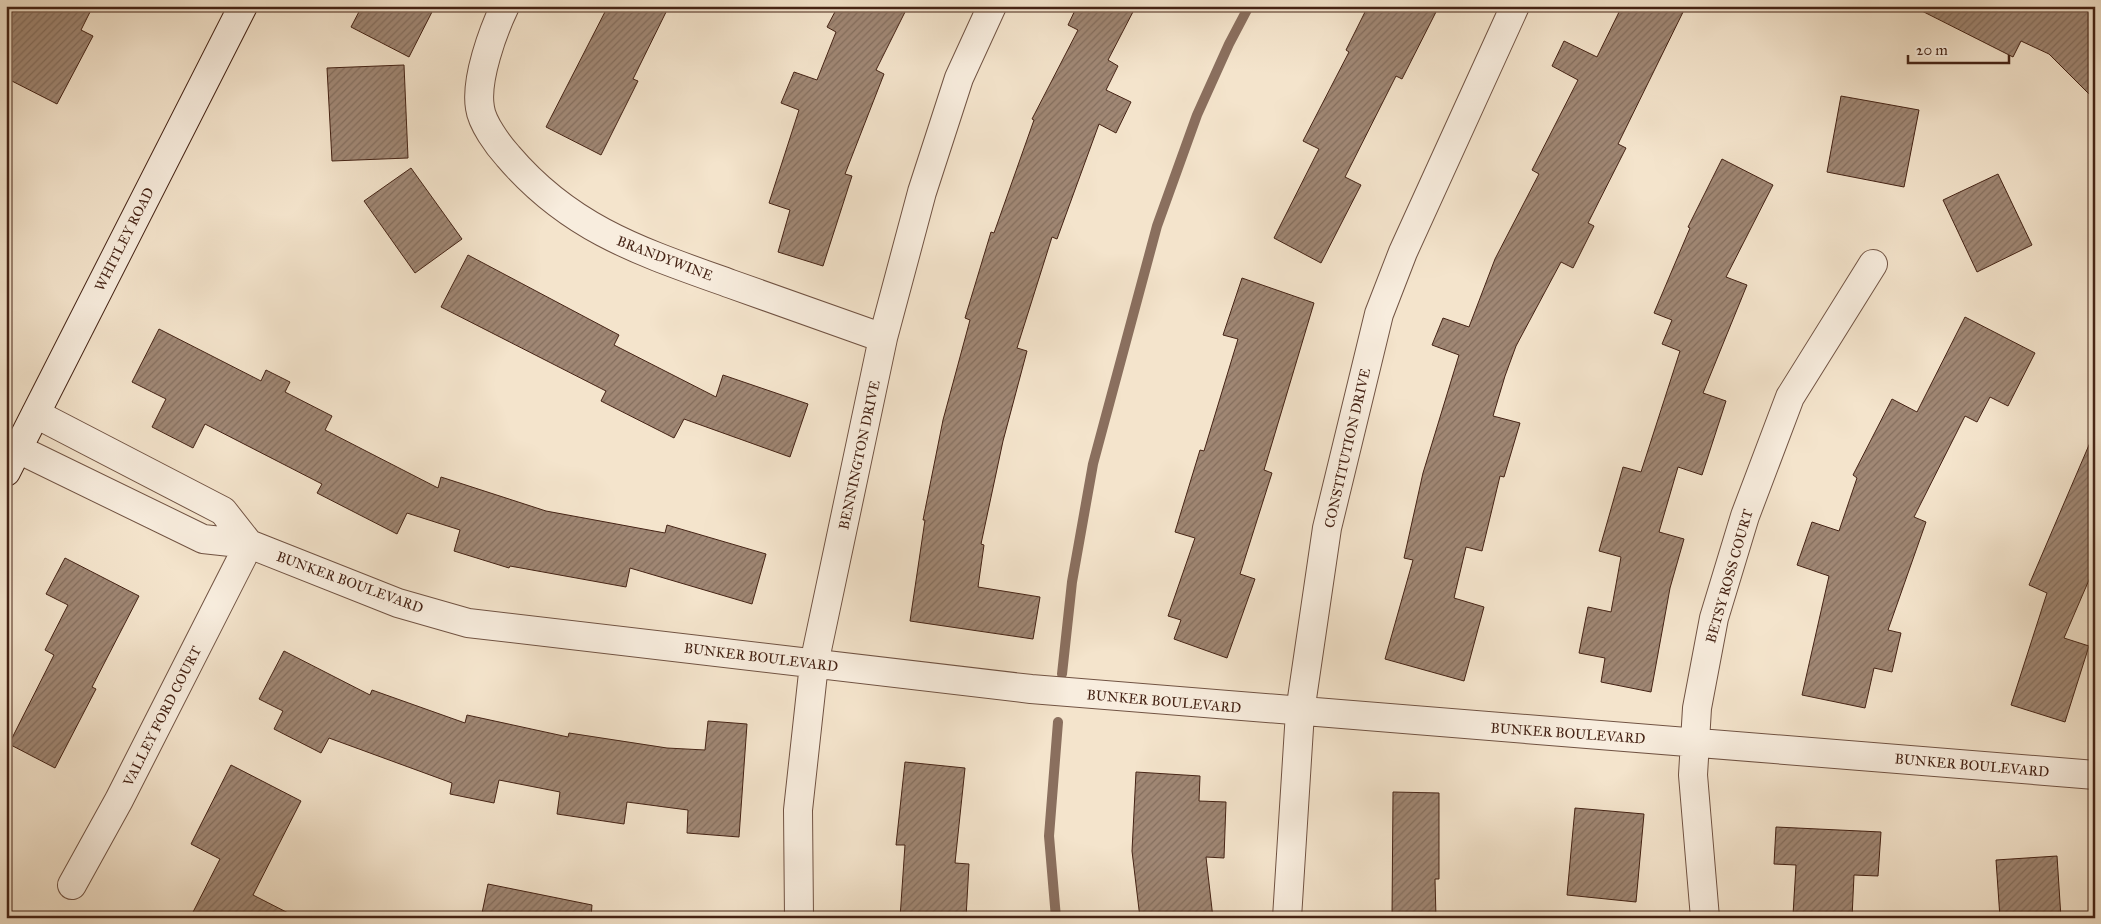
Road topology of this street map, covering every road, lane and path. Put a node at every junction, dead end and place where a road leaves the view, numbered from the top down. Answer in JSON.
{"nodes":[{"id":1,"x":243,"y":6,"type":"edge"},
{"id":2,"x":505,"y":6,"type":"edge"},
{"id":3,"x":992,"y":6,"type":"edge"},
{"id":4,"x":1514,"y":6,"type":"edge"},
{"id":5,"x":1873,"y":264,"type":"dead end"},
{"id":6,"x":884,"y":338,"type":"junction"},
{"id":7,"x":36,"y":414,"type":"junction"},
{"id":8,"x":12,"y":460,"type":"edge"},
{"id":9,"x":249,"y":544,"type":"junction"},
{"id":10,"x":814,"y":664,"type":"junction"},
{"id":11,"x":1300,"y":712,"type":"junction"},
{"id":12,"x":1695,"y":743,"type":"junction"},
{"id":13,"x":2095,"y":775,"type":"edge"},
{"id":14,"x":72,"y":885,"type":"dead end"},
{"id":15,"x":799,"y":918,"type":"edge"},
{"id":16,"x":1288,"y":918,"type":"edge"},
{"id":17,"x":1705,"y":918,"type":"edge"}],
"edges":[{"from":1,"to":7,"type":"street","name":"WHITLEY ROAD"},
{"from":2,"to":6,"type":"street","name":"BRANDYWINE"},
{"from":3,"to":6,"type":"street","name":"BENNINGTON DRIVE"},
{"from":4,"to":11,"type":"street","name":"CONSTITUTION DRIVE"},
{"from":5,"to":12,"type":"street","name":"BETSY ROSS COURT"},
{"from":6,"to":10,"type":"street","name":"BENNINGTON DRIVE"},
{"from":7,"to":8,"type":"street","name":"WHITLEY ROAD"},
{"from":7,"to":9,"type":"street","name":"BUNKER BOULEVARD"},
{"from":8,"to":9,"type":"street","name":"BUNKER BOULEVARD"},
{"from":9,"to":10,"type":"street","name":"BUNKER BOULEVARD"},
{"from":9,"to":14,"type":"street","name":"VALLEY FORD COURT"},
{"from":10,"to":11,"type":"street","name":"BUNKER BOULEVARD"},
{"from":10,"to":15,"type":"street","name":"BENNINGTON DRIVE"},
{"from":11,"to":12,"type":"street","name":"BUNKER BOULEVARD"},
{"from":11,"to":16,"type":"street","name":"CONSTITUTION DRIVE"},
{"from":12,"to":13,"type":"street","name":"BUNKER BOULEVARD"},
{"from":12,"to":17,"type":"street","name":"BETSY ROSS COURT"}]}
